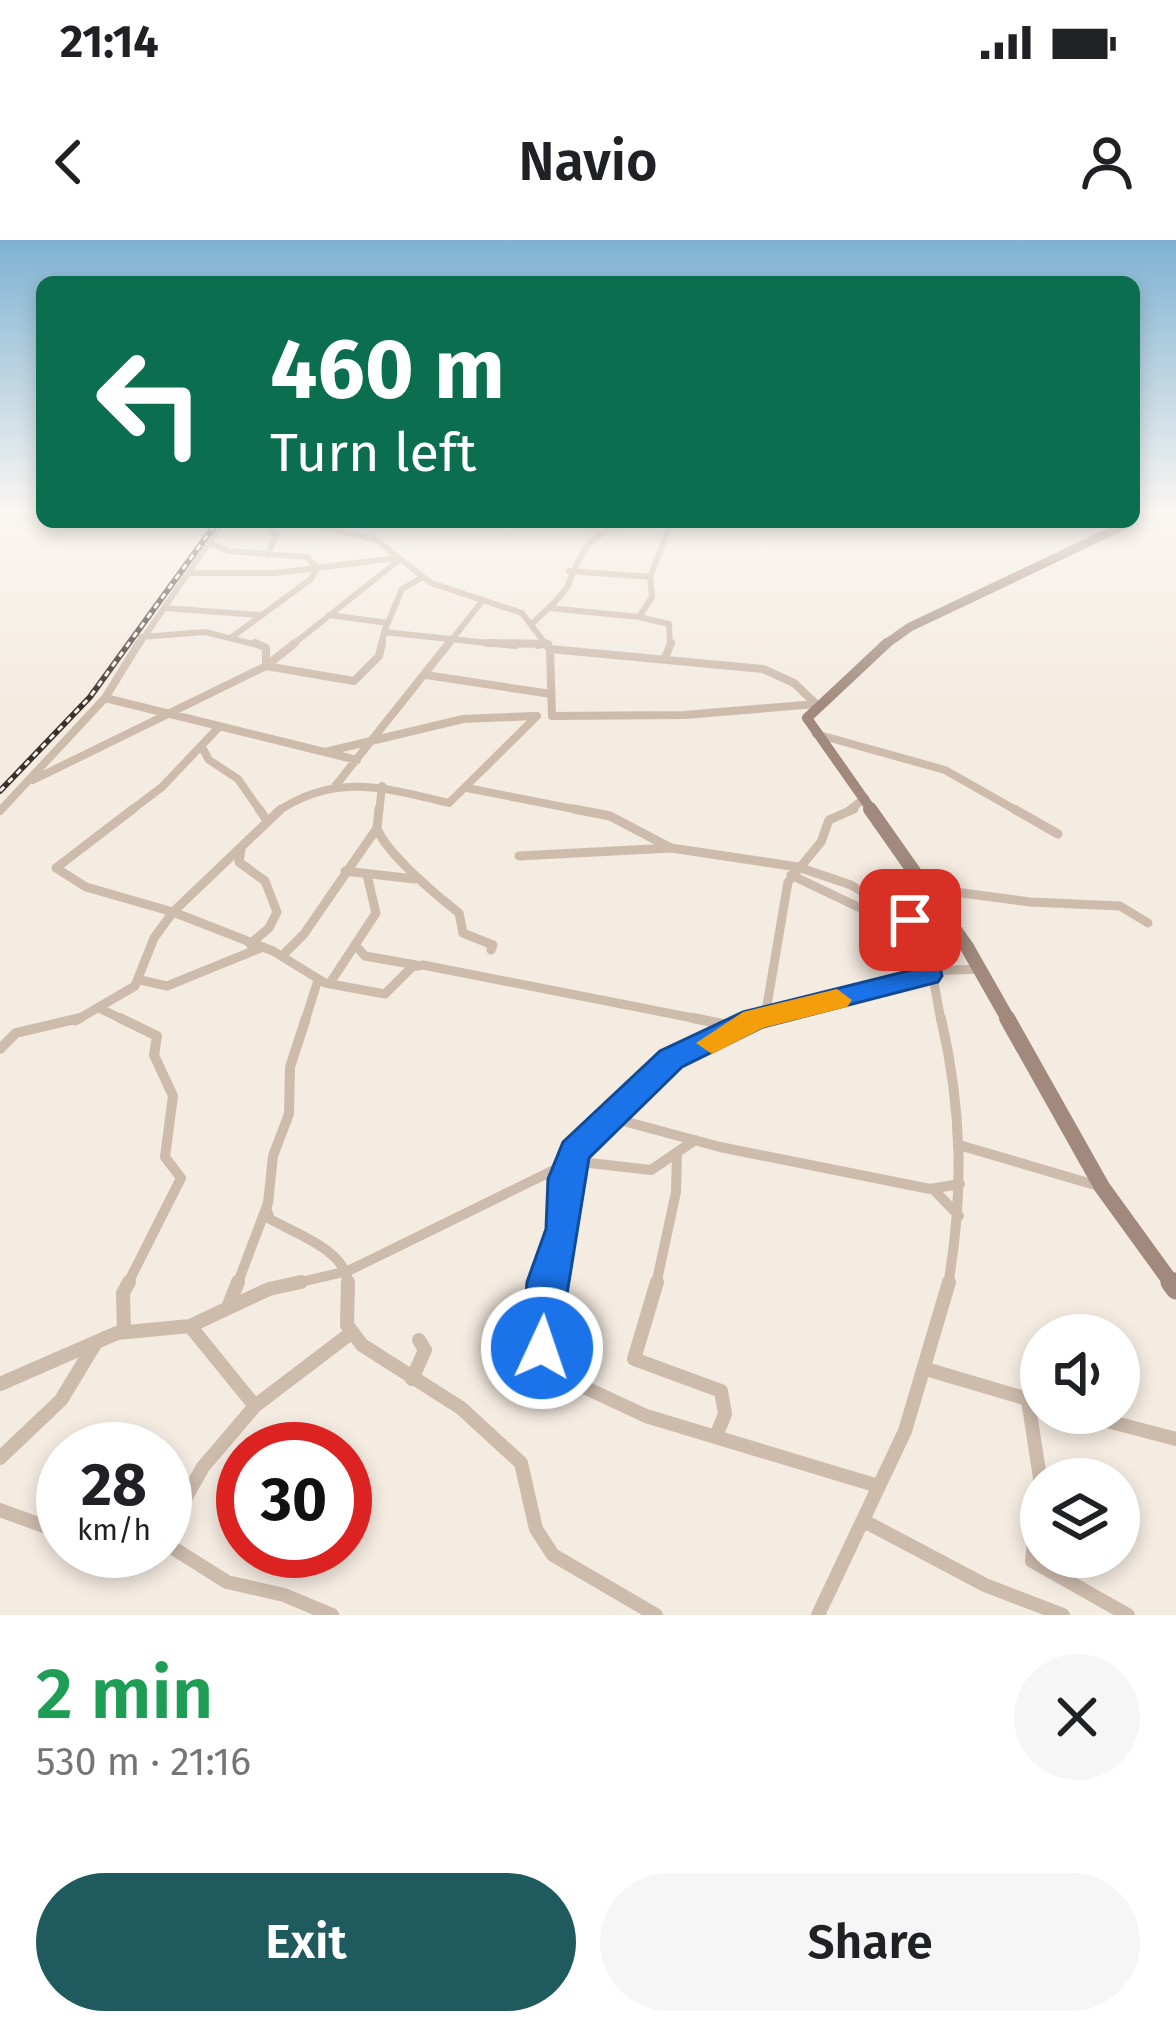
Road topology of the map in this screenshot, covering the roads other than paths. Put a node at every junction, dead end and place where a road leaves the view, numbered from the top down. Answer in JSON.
{"nodes":[{"id":1,"x":186,"y":576,"type":"edge"},
{"id":2,"x":313,"y":576,"type":"edge"},
{"id":3,"x":376,"y":576,"type":"edge"},
{"id":4,"x":569,"y":576,"type":"edge"},
{"id":5,"x":629,"y":576,"type":"edge"},
{"id":6,"x":1017,"y":576,"type":"edge"},
{"id":7,"x":421,"y":578,"type":"joint"},
{"id":8,"x":650,"y":578,"type":"joint"},
{"id":9,"x":483,"y":600,"type":"junction"},
{"id":10,"x":164,"y":608,"type":"junction"},
{"id":11,"x":548,"y":608,"type":"junction"},
{"id":12,"x":260,"y":615,"type":"junction"},
{"id":13,"x":329,"y":615,"type":"junction"},
{"id":14,"x":639,"y":616,"type":"junction"},
{"id":15,"x":534,"y":622,"type":"junction"},
{"id":16,"x":386,"y":628,"type":"junction"},
{"id":17,"x":141,"y":637,"type":"junction"},
{"id":18,"x":232,"y":637,"type":"junction"},
{"id":19,"x":448,"y":640,"type":"junction"},
{"id":20,"x":549,"y":646,"type":"junction"},
{"id":21,"x":665,"y":658,"type":"junction"},
{"id":22,"x":266,"y":666,"type":"junction"},
{"id":23,"x":426,"y":675,"type":"junction"},
{"id":24,"x":551,"y":694,"type":"junction"},
{"id":25,"x":105,"y":698,"type":"junction"},
{"id":26,"x":816,"y":704,"type":"junction"},
{"id":27,"x":168,"y":714,"type":"junction"},
{"id":28,"x":537,"y":716,"type":"junction"},
{"id":29,"x":552,"y":716,"type":"junction"},
{"id":30,"x":218,"y":728,"type":"junction"},
{"id":31,"x":816,"y":734,"type":"junction"},
{"id":32,"x":374,"y":740,"type":"junction"},
{"id":33,"x":203,"y":749,"type":"junction"},
{"id":34,"x":325,"y":752,"type":"junction"},
{"id":35,"x":357,"y":760,"type":"junction"},
{"id":36,"x":33,"y":780,"type":"junction"},
{"id":37,"x":336,"y":785,"type":"junction"},
{"id":38,"x":382,"y":786,"type":"junction"},
{"id":39,"x":466,"y":788,"type":"junction"},
{"id":40,"x":865,"y":798,"type":"junction"},
{"id":41,"x":0,"y":812,"type":"edge"},
{"id":42,"x":266,"y":819,"type":"junction"},
{"id":43,"x":377,"y":828,"type":"junction"},
{"id":44,"x":1058,"y":834,"type":"dead end"},
{"id":45,"x":671,"y":848,"type":"junction"},
{"id":46,"x":241,"y":849,"type":"junction"},
{"id":47,"x":519,"y":856,"type":"dead end"},
{"id":48,"x":909,"y":861,"type":"junction"},
{"id":49,"x":795,"y":871,"type":"junction"},
{"id":50,"x":345,"y":872,"type":"junction"},
{"id":51,"x":367,"y":874,"type":"junction"},
{"id":52,"x":414,"y":878,"type":"junction"},
{"id":53,"x":925,"y":888,"type":"junction"},
{"id":54,"x":173,"y":912,"type":"junction"},
{"id":55,"x":1148,"y":923,"type":"dead end"},
{"id":56,"x":918,"y":930,"type":"junction"},
{"id":57,"x":250,"y":944,"type":"junction"},
{"id":58,"x":356,"y":946,"type":"junction"},
{"id":59,"x":263,"y":947,"type":"junction"},
{"id":60,"x":491,"y":950,"type":"dead end"},
{"id":61,"x":281,"y":956,"type":"junction"},
{"id":62,"x":416,"y":964,"type":"junction"},
{"id":63,"x":981,"y":969,"type":"junction"},
{"id":64,"x":927,"y":973,"type":"junction"},
{"id":65,"x":140,"y":980,"type":"junction"},
{"id":66,"x":324,"y":981,"type":"junction"},
{"id":67,"x":101,"y":1009,"type":"junction"},
{"id":68,"x":765,"y":1017,"type":"junction"},
{"id":69,"x":0,"y":1027,"type":"edge"},
{"id":70,"x":738,"y":1027,"type":"junction"},
{"id":71,"x":21,"y":1031,"type":"junction"},
{"id":72,"x":0,"y":1048,"type":"edge"},
{"id":73,"x":612,"y":1118,"type":"junction"},
{"id":74,"x":695,"y":1141,"type":"junction"},
{"id":75,"x":959,"y":1145,"type":"junction"},
{"id":76,"x":677,"y":1153,"type":"junction"},
{"id":77,"x":573,"y":1156,"type":"junction"},
{"id":78,"x":960,"y":1184,"type":"junction"},
{"id":79,"x":1102,"y":1187,"type":"junction"},
{"id":80,"x":933,"y":1189,"type":"junction"},
{"id":81,"x":266,"y":1208,"type":"junction"},
{"id":82,"x":958,"y":1216,"type":"junction"},
{"id":83,"x":348,"y":1271,"type":"junction"},
{"id":84,"x":1176,"y":1289,"type":"edge"},
{"id":85,"x":228,"y":1307,"type":"junction"},
{"id":86,"x":190,"y":1326,"type":"junction"},
{"id":87,"x":124,"y":1332,"type":"junction"},
{"id":88,"x":350,"y":1333,"type":"junction"},
{"id":89,"x":419,"y":1340,"type":"dead end"},
{"id":90,"x":95,"y":1342,"type":"junction"},
{"id":91,"x":926,"y":1369,"type":"junction"},
{"id":92,"x":412,"y":1379,"type":"junction"},
{"id":93,"x":0,"y":1384,"type":"edge"},
{"id":94,"x":1020,"y":1398,"type":"edge"},
{"id":95,"x":255,"y":1406,"type":"junction"},
{"id":96,"x":1140,"y":1430,"type":"edge"},
{"id":97,"x":1037,"y":1434,"type":"edge"},
{"id":98,"x":716,"y":1436,"type":"junction"},
{"id":99,"x":1176,"y":1439,"type":"edge"},
{"id":100,"x":0,"y":1458,"type":"edge"},
{"id":101,"x":878,"y":1486,"type":"junction"},
{"id":102,"x":192,"y":1488,"type":"edge"},
{"id":103,"x":0,"y":1510,"type":"edge"},
{"id":104,"x":864,"y":1521,"type":"junction"},
{"id":105,"x":36,"y":1523,"type":"edge"},
{"id":106,"x":192,"y":1558,"type":"edge"},
{"id":107,"x":821,"y":1614,"type":"edge"},
{"id":108,"x":332,"y":1615,"type":"edge"},
{"id":109,"x":656,"y":1615,"type":"edge"},
{"id":110,"x":1063,"y":1615,"type":"edge"},
{"id":111,"x":1128,"y":1615,"type":"edge"}],
"edges":[{"from":1,"to":10,"type":"street"},
{"from":2,"to":12,"type":"street"},
{"from":3,"to":13,"type":"street"},
{"from":4,"to":11,"type":"street"},
{"from":5,"to":8,"type":"street"},
{"from":6,"to":26,"type":"street"},
{"from":7,"to":9,"type":"street"},
{"from":7,"to":16,"type":"street"},
{"from":8,"to":14,"type":"street"},
{"from":9,"to":15,"type":"street"},
{"from":9,"to":19,"type":"street"},
{"from":10,"to":12,"type":"street"},
{"from":10,"to":17,"type":"street"},
{"from":11,"to":14,"type":"street"},
{"from":11,"to":15,"type":"street"},
{"from":12,"to":18,"type":"street"},
{"from":13,"to":16,"type":"street"},
{"from":13,"to":22,"type":"street"},
{"from":14,"to":21,"type":"street"},
{"from":15,"to":20,"type":"street"},
{"from":16,"to":19,"type":"street"},
{"from":16,"to":22,"type":"street"},
{"from":17,"to":18,"type":"street"},
{"from":17,"to":25,"type":"street"},
{"from":18,"to":22,"type":"street"},
{"from":19,"to":20,"type":"street"},
{"from":19,"to":23,"type":"street"},
{"from":20,"to":21,"type":"street"},
{"from":20,"to":24,"type":"street"},
{"from":21,"to":26,"type":"street"},
{"from":22,"to":27,"type":"street"},
{"from":23,"to":24,"type":"street"},
{"from":23,"to":32,"type":"street"},
{"from":24,"to":29,"type":"street"},
{"from":25,"to":27,"type":"street"},
{"from":25,"to":36,"type":"street"},
{"from":26,"to":29,"type":"street"},
{"from":26,"to":31,"type":"street"},
{"from":27,"to":30,"type":"street"},
{"from":27,"to":36,"type":"street"},
{"from":28,"to":29,"type":"street"},
{"from":28,"to":32,"type":"street"},
{"from":28,"to":39,"type":"street"},
{"from":30,"to":33,"type":"street"},
{"from":30,"to":34,"type":"street"},
{"from":31,"to":40,"type":"street"},
{"from":31,"to":44,"type":"street"},
{"from":32,"to":34,"type":"street"},
{"from":32,"to":35,"type":"street"},
{"from":33,"to":42,"type":"street"},
{"from":33,"to":54,"type":"street"},
{"from":34,"to":35,"type":"street"},
{"from":35,"to":37,"type":"street"},
{"from":36,"to":41,"type":"street"},
{"from":37,"to":38,"type":"street"},
{"from":37,"to":42,"type":"street"},
{"from":38,"to":39,"type":"street"},
{"from":38,"to":43,"type":"street"},
{"from":39,"to":45,"type":"street"},
{"from":40,"to":48,"type":"street"},
{"from":40,"to":49,"type":"street"},
{"from":42,"to":46,"type":"street"},
{"from":43,"to":50,"type":"street"},
{"from":43,"to":52,"type":"street"},
{"from":45,"to":47,"type":"street"},
{"from":45,"to":49,"type":"street"},
{"from":46,"to":54,"type":"street"},
{"from":46,"to":57,"type":"street"},
{"from":48,"to":53,"type":"street"},
{"from":48,"to":56,"type":"street"},
{"from":49,"to":56,"type":"street"},
{"from":49,"to":56,"type":"street"},
{"from":49,"to":68,"type":"street"},
{"from":50,"to":51,"type":"street"},
{"from":50,"to":61,"type":"street"},
{"from":51,"to":52,"type":"street"},
{"from":51,"to":58,"type":"street"},
{"from":52,"to":60,"type":"street"},
{"from":53,"to":55,"type":"street"},
{"from":53,"to":63,"type":"street"},
{"from":54,"to":57,"type":"street"},
{"from":54,"to":65,"type":"street"},
{"from":56,"to":64,"type":"street"},
{"from":57,"to":59,"type":"street"},
{"from":58,"to":62,"type":"street"},
{"from":58,"to":66,"type":"street"},
{"from":59,"to":61,"type":"street"},
{"from":59,"to":65,"type":"street"},
{"from":61,"to":66,"type":"street"},
{"from":62,"to":66,"type":"street"},
{"from":62,"to":70,"type":"street"},
{"from":63,"to":64,"type":"street"},
{"from":63,"to":79,"type":"street"},
{"from":64,"to":68,"type":"street"},
{"from":64,"to":75,"type":"street"},
{"from":65,"to":67,"type":"street"},
{"from":66,"to":81,"type":"street"},
{"from":67,"to":71,"type":"street"},
{"from":67,"to":87,"type":"street"},
{"from":68,"to":70,"type":"street"},
{"from":69,"to":71,"type":"street"},
{"from":70,"to":73,"type":"street"},
{"from":71,"to":72,"type":"street"},
{"from":73,"to":74,"type":"street"},
{"from":73,"to":77,"type":"street"},
{"from":74,"to":76,"type":"street"},
{"from":74,"to":80,"type":"street"},
{"from":75,"to":78,"type":"street"},
{"from":75,"to":79,"type":"street"},
{"from":76,"to":77,"type":"street"},
{"from":76,"to":98,"type":"street"},
{"from":77,"to":83,"type":"street"},
{"from":77,"to":98,"type":"street"},
{"from":78,"to":80,"type":"street"},
{"from":78,"to":82,"type":"street"},
{"from":79,"to":84,"type":"street"},
{"from":80,"to":82,"type":"street"},
{"from":81,"to":83,"type":"street"},
{"from":81,"to":85,"type":"street"},
{"from":82,"to":91,"type":"street"},
{"from":83,"to":85,"type":"street"},
{"from":83,"to":88,"type":"street"},
{"from":85,"to":86,"type":"street"},
{"from":86,"to":87,"type":"street"},
{"from":86,"to":95,"type":"street"},
{"from":87,"to":90,"type":"street"},
{"from":88,"to":92,"type":"street"},
{"from":88,"to":95,"type":"street"},
{"from":89,"to":92,"type":"street"},
{"from":90,"to":93,"type":"street"},
{"from":90,"to":100,"type":"street"},
{"from":91,"to":94,"type":"street"},
{"from":91,"to":101,"type":"street"},
{"from":92,"to":109,"type":"street"},
{"from":95,"to":102,"type":"street"},
{"from":96,"to":99,"type":"street"},
{"from":97,"to":111,"type":"street"},
{"from":98,"to":101,"type":"street"},
{"from":101,"to":104,"type":"street"},
{"from":103,"to":105,"type":"street"},
{"from":104,"to":107,"type":"street"},
{"from":104,"to":110,"type":"street"},
{"from":106,"to":108,"type":"street"}]}
